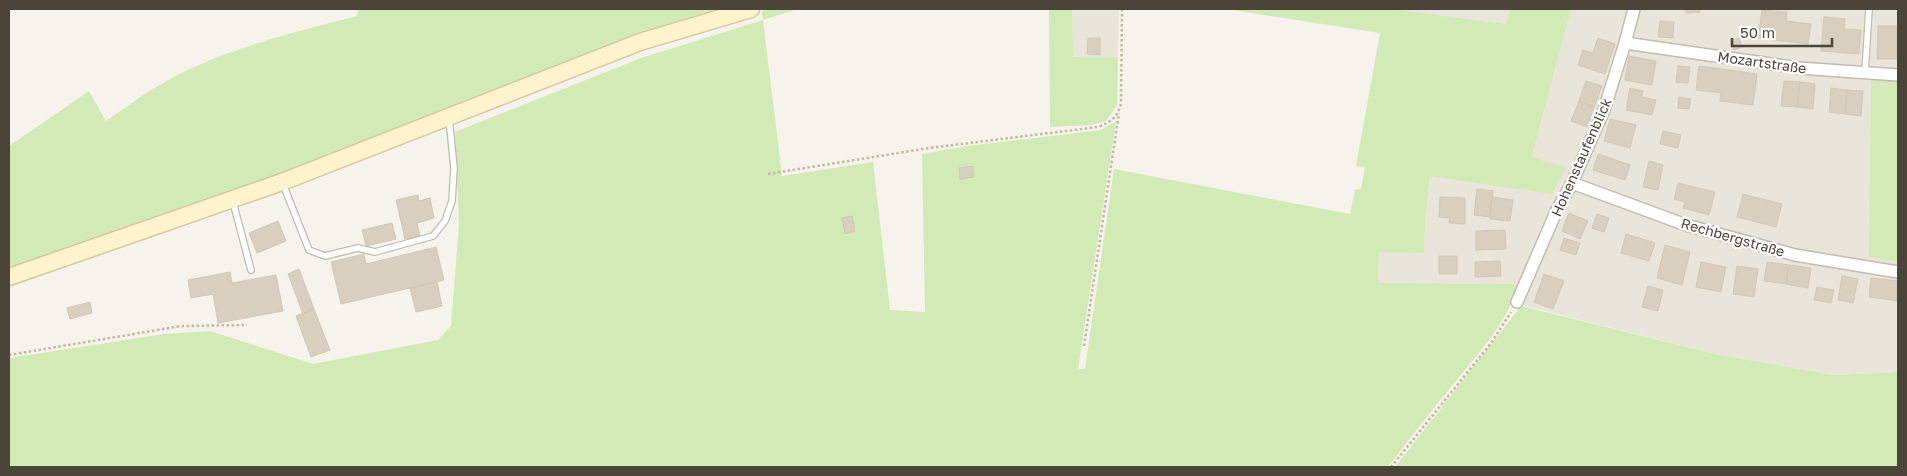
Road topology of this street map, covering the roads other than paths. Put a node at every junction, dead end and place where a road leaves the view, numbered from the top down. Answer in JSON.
{"nodes":[{"id":1,"x":751,"y":9,"type":"edge"},
{"id":2,"x":1634,"y":9,"type":"edge"},
{"id":3,"x":1869,"y":9,"type":"edge"},
{"id":4,"x":1626,"y":43,"type":"junction"},
{"id":5,"x":1866,"y":72,"type":"junction"},
{"id":6,"x":1898,"y":75,"type":"edge"},
{"id":7,"x":449,"y":118,"type":"junction"},
{"id":8,"x":282,"y":182,"type":"junction"},
{"id":9,"x":1572,"y":183,"type":"junction"},
{"id":10,"x":232,"y":200,"type":"junction"},
{"id":11,"x":251,"y":270,"type":"dead end"},
{"id":12,"x":1898,"y":272,"type":"edge"},
{"id":13,"x":9,"y":277,"type":"edge"},
{"id":14,"x":1518,"y":302,"type":"road end"}],
"edges":[{"from":1,"to":7,"type":"street"},
{"from":2,"to":4,"type":"street","name":"Hohenstaufenblick"},
{"from":3,"to":5,"type":"lane"},
{"from":4,"to":5,"type":"street","name":"Mozartstraße"},
{"from":4,"to":9,"type":"street","name":"Hohenstaufenblick"},
{"from":5,"to":6,"type":"street","name":"Mozartstraße"},
{"from":7,"to":8,"type":"street"},
{"from":7,"to":8,"type":"lane"},
{"from":8,"to":10,"type":"street"},
{"from":9,"to":12,"type":"street","name":"Rechbergstraße"},
{"from":9,"to":14,"type":"street","name":"Hohenstaufenblick"},
{"from":10,"to":11,"type":"lane"},
{"from":10,"to":13,"type":"street"}]}
